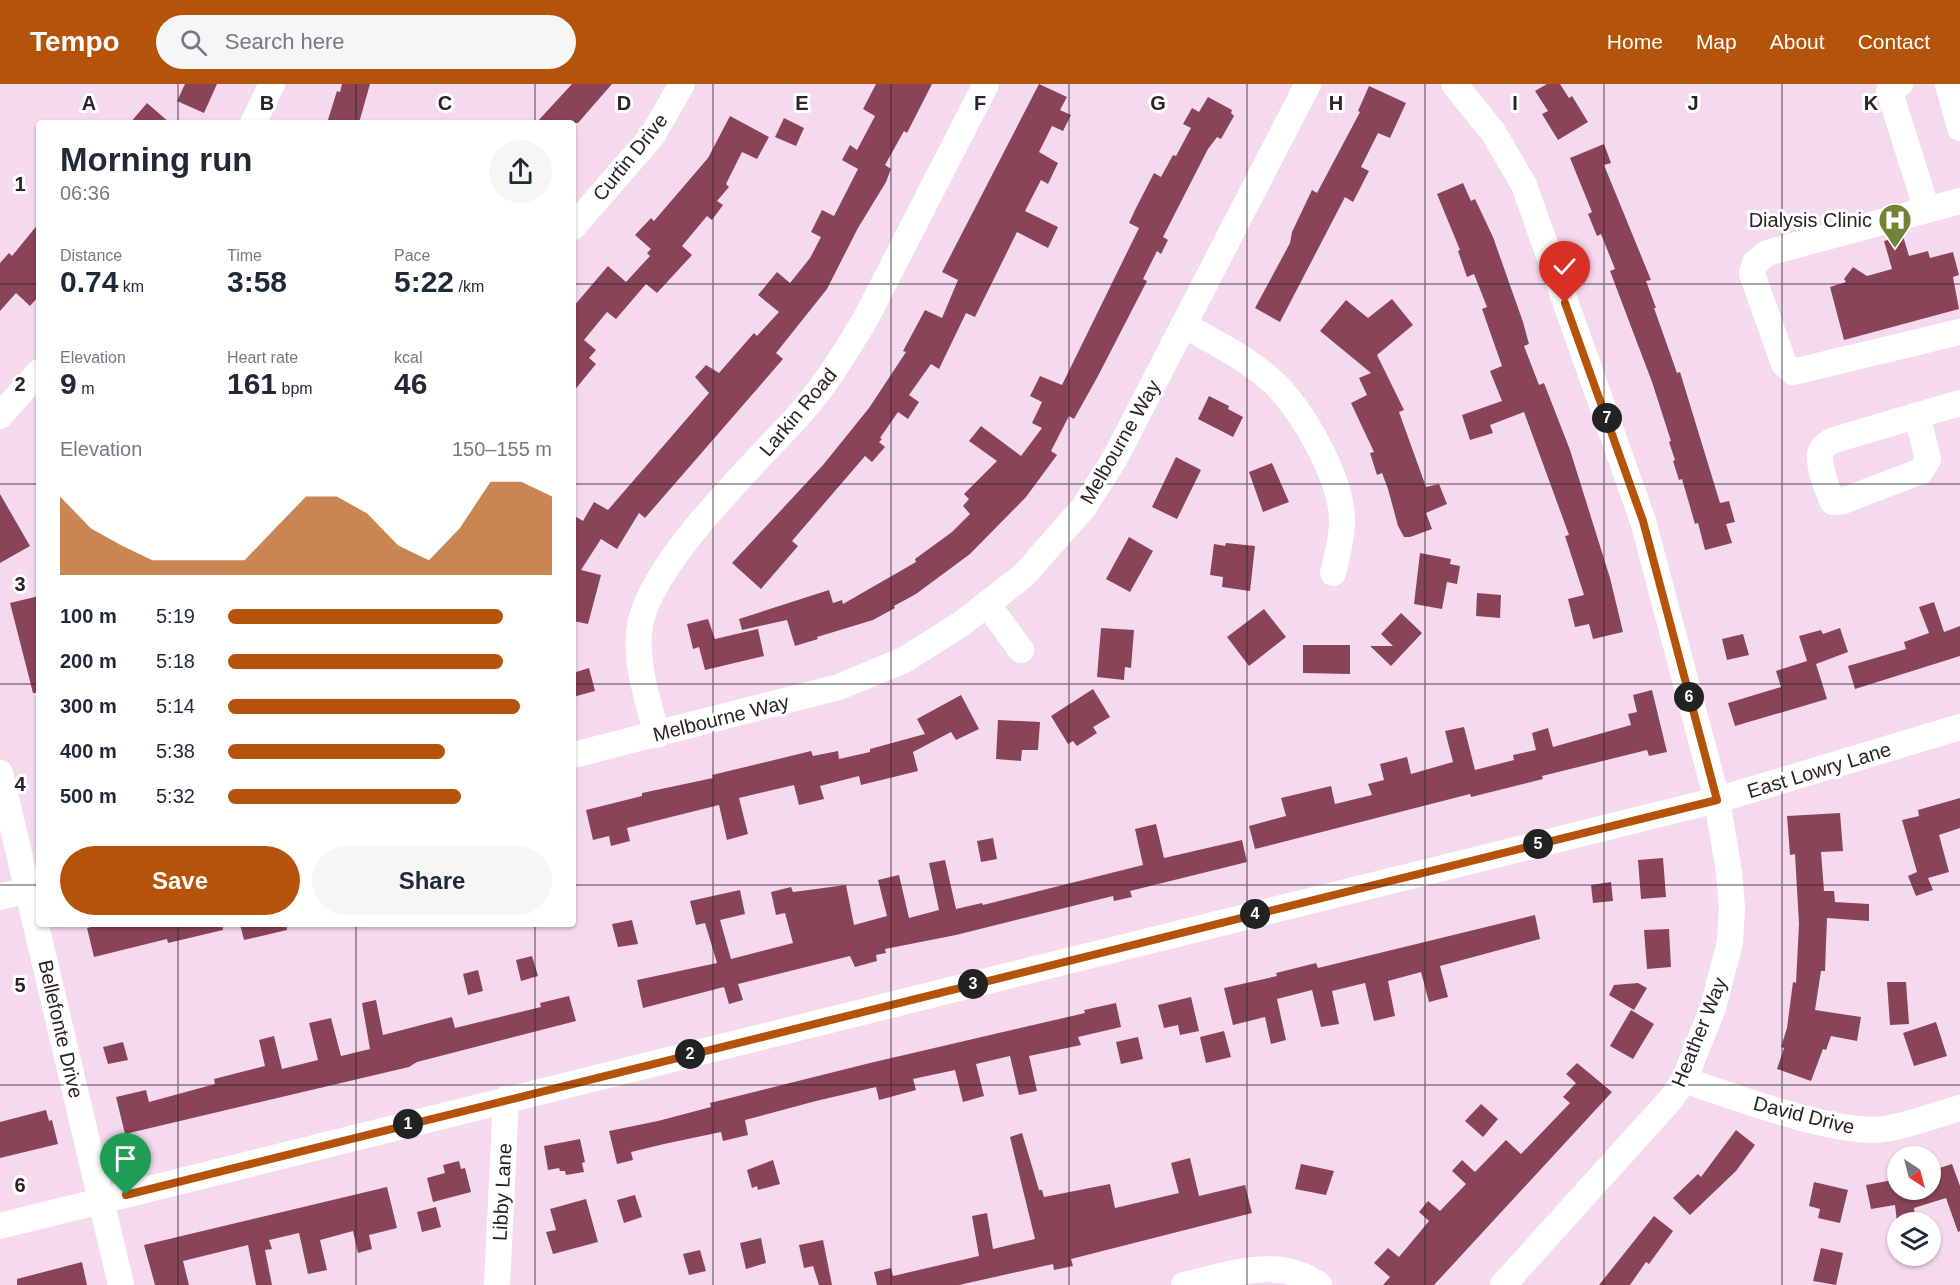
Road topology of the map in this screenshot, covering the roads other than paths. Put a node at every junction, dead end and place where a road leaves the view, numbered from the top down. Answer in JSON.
{"nodes":[{"id":1,"x":272,"y":84,"type":"edge"},
{"id":2,"x":682,"y":84,"type":"edge"},
{"id":3,"x":986,"y":84,"type":"edge"},
{"id":4,"x":1308,"y":84,"type":"edge"},
{"id":5,"x":1454,"y":84,"type":"edge"},
{"id":6,"x":1900,"y":84,"type":"edge"},
{"id":7,"x":1948,"y":84,"type":"edge"},
{"id":8,"x":254,"y":120,"type":"edge"},
{"id":9,"x":1960,"y":128,"type":"edge"},
{"id":10,"x":1960,"y":201,"type":"edge"},
{"id":11,"x":1927,"y":210,"type":"junction"},
{"id":12,"x":576,"y":224,"type":"edge"},
{"id":13,"x":1184,"y":325,"type":"junction"},
{"id":14,"x":1960,"y":332,"type":"edge"},
{"id":15,"x":36,"y":375,"type":"edge"},
{"id":16,"x":1960,"y":403,"type":"edge"},
{"id":17,"x":1917,"y":415,"type":"dead end"},
{"id":18,"x":0,"y":416,"type":"edge"},
{"id":19,"x":1332,"y":573,"type":"dead end"},
{"id":20,"x":987,"y":604,"type":"junction"},
{"id":21,"x":1021,"y":650,"type":"dead end"},
{"id":22,"x":1960,"y":728,"type":"edge"},
{"id":23,"x":657,"y":735,"type":"junction"},
{"id":24,"x":576,"y":754,"type":"edge"},
{"id":25,"x":0,"y":773,"type":"edge"},
{"id":26,"x":1717,"y":800,"type":"junction"},
{"id":27,"x":34,"y":888,"type":"edge"},
{"id":28,"x":0,"y":897,"type":"edge"},
{"id":29,"x":42,"y":927,"type":"edge"},
{"id":30,"x":1684,"y":1080,"type":"junction"},
{"id":31,"x":506,"y":1099,"type":"junction"},
{"id":32,"x":1960,"y":1108,"type":"edge"},
{"id":33,"x":101,"y":1202,"type":"junction"},
{"id":34,"x":0,"y":1226,"type":"edge"},
{"id":35,"x":121,"y":1285,"type":"edge"},
{"id":36,"x":496,"y":1285,"type":"edge"},
{"id":37,"x":1184,"y":1285,"type":"edge"},
{"id":38,"x":1320,"y":1285,"type":"edge"},
{"id":39,"x":1503,"y":1285,"type":"edge"}],
"edges":[{"from":1,"to":8,"type":"street"},
{"from":2,"to":12,"type":"street","name":"Curtin Drive"},
{"from":3,"to":23,"type":"street","name":"Larkin Road"},
{"from":4,"to":13,"type":"street","name":"Melbourne Way"},
{"from":5,"to":26,"type":"street","name":"Heather Way"},
{"from":6,"to":11,"type":"street"},
{"from":7,"to":9,"type":"street"},
{"from":10,"to":11,"type":"street"},
{"from":11,"to":14,"type":"street"},
{"from":13,"to":19,"type":"street"},
{"from":13,"to":20,"type":"street","name":"Melbourne Way"},
{"from":15,"to":18,"type":"street"},
{"from":16,"to":17,"type":"street"},
{"from":20,"to":21,"type":"street"},
{"from":20,"to":23,"type":"street","name":"Melbourne Way"},
{"from":22,"to":26,"type":"street","name":"East Lowry Lane"},
{"from":23,"to":24,"type":"street","name":"Melbourne Way"},
{"from":25,"to":27,"type":"street","name":"Bellefonte Drive"},
{"from":26,"to":30,"type":"street","name":"Heather Way"},
{"from":26,"to":31,"type":"street","name":"East Lowry Lane"},
{"from":27,"to":28,"type":"street"},
{"from":29,"to":33,"type":"street","name":"Bellefonte Drive"},
{"from":30,"to":32,"type":"street","name":"David Drive"},
{"from":30,"to":39,"type":"street","name":"Heather Way"},
{"from":31,"to":33,"type":"street","name":"East Lowry Lane"},
{"from":31,"to":36,"type":"street","name":"Libby Lane"},
{"from":33,"to":34,"type":"street","name":"East Lowry Lane"},
{"from":33,"to":35,"type":"street","name":"Bellefonte Drive"},
{"from":37,"to":38,"type":"street"}]}
